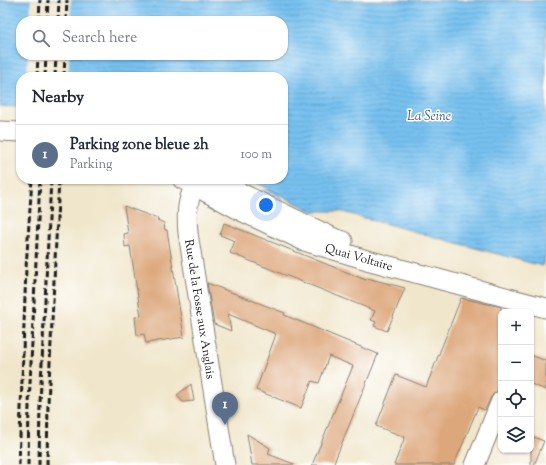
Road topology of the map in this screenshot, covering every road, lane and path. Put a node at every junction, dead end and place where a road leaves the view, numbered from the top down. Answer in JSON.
{"nodes":[{"id":1,"x":0,"y":121,"type":"edge"},
{"id":2,"x":16,"y":121,"type":"edge"},
{"id":3,"x":0,"y":131,"type":"edge"},
{"id":4,"x":16,"y":132,"type":"edge"},
{"id":5,"x":191,"y":184,"type":"edge"},
{"id":6,"x":197,"y":184,"type":"edge"},
{"id":7,"x":224,"y":184,"type":"edge"},
{"id":8,"x":539,"y":303,"type":"edge"},
{"id":9,"x":498,"y":408,"type":"edge"},
{"id":10,"x":224,"y":465,"type":"edge"},
{"id":11,"x":475,"y":465,"type":"edge"}],
"edges":[{"from":1,"to":2,"type":"street"},
{"from":3,"to":4,"type":"street"},
{"from":5,"to":10,"type":"street","name":"Rue de la Fosse aux Anglais"},
{"from":6,"to":8,"type":"street","name":"Quai Voltaire"},
{"from":7,"to":8,"type":"street","name":"Quai Voltaire"},
{"from":9,"to":11,"type":"street"}]}
